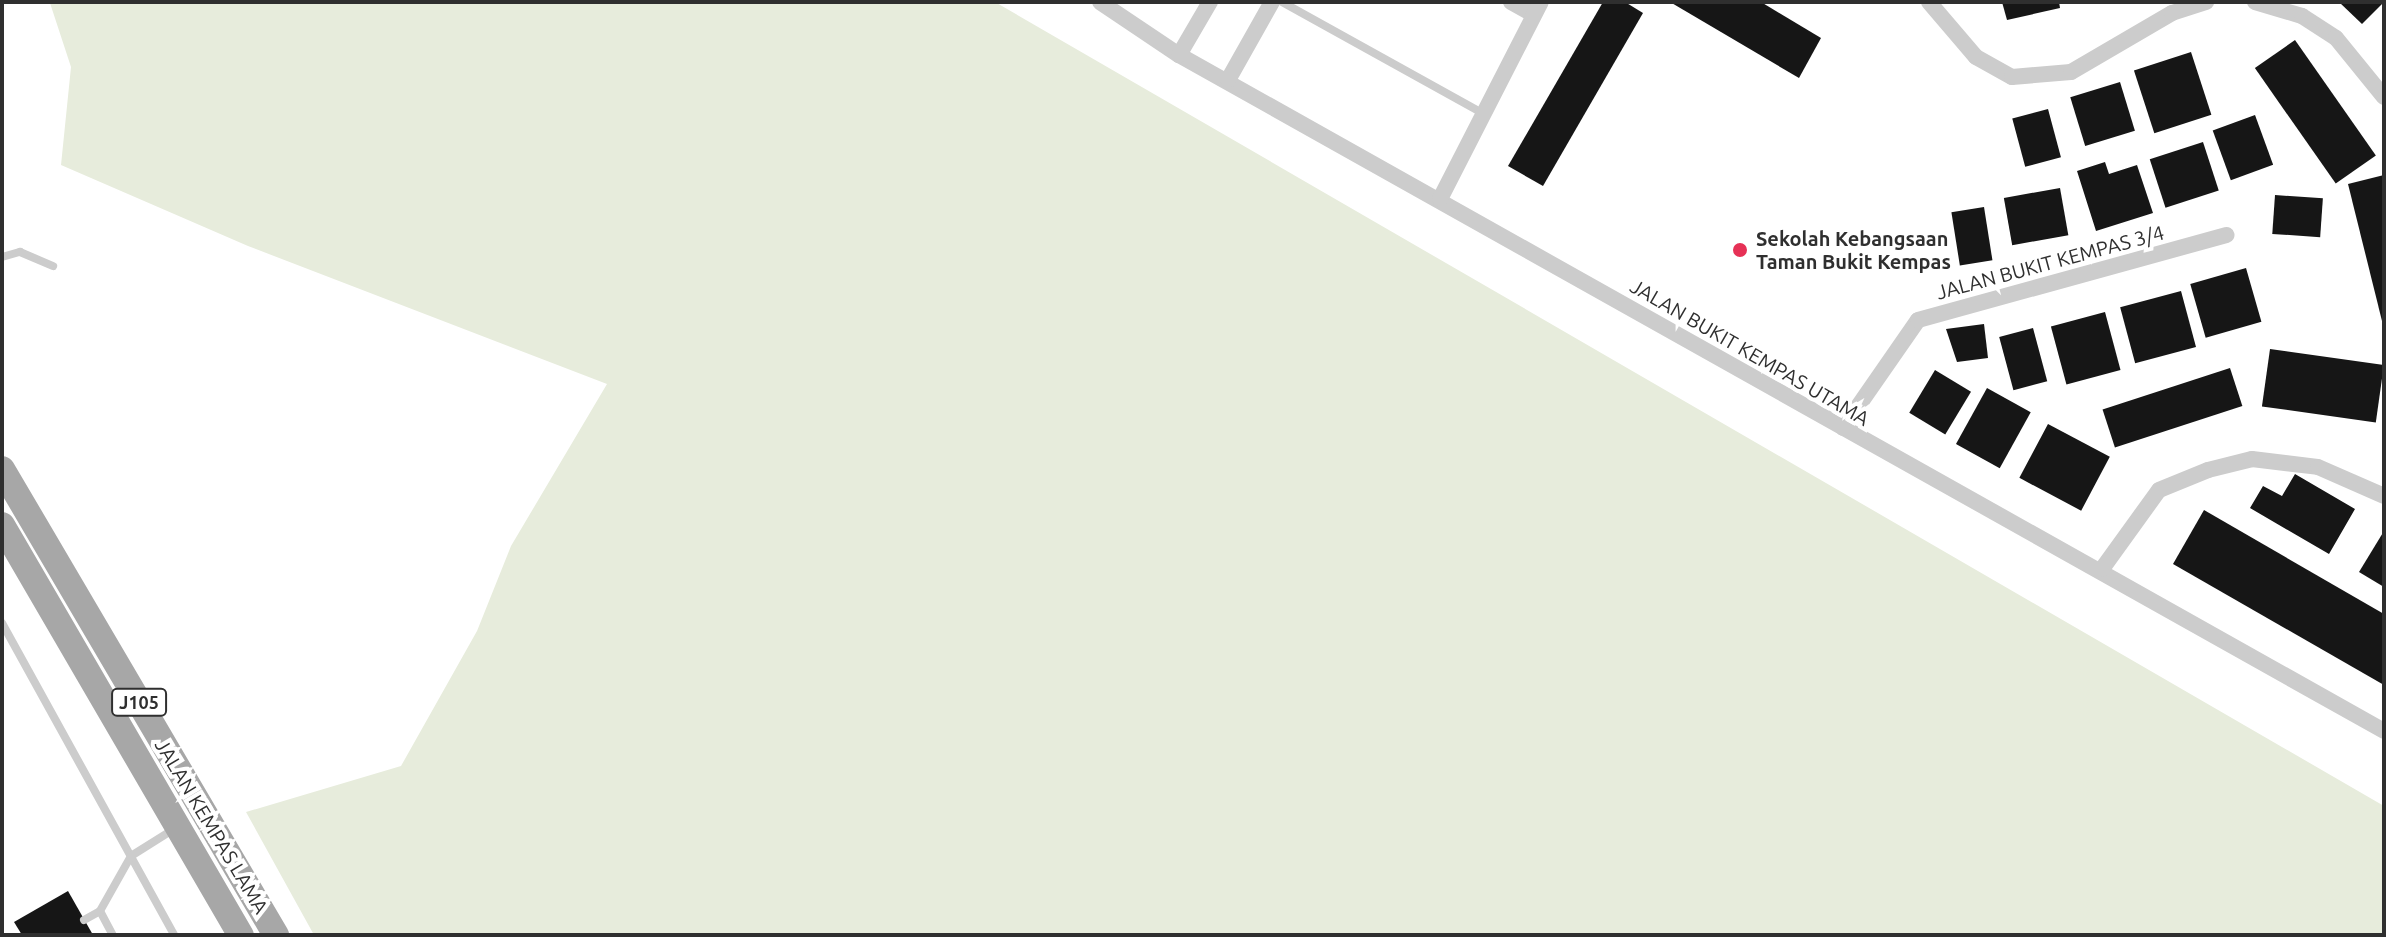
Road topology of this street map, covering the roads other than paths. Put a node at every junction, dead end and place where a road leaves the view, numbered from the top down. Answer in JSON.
{"nodes":[{"id":1,"x":1100,"y":2,"type":"edge"},
{"id":2,"x":1210,"y":2,"type":"edge"},
{"id":3,"x":1272,"y":2,"type":"edge"},
{"id":4,"x":1282,"y":2,"type":"edge"},
{"id":5,"x":1511,"y":2,"type":"edge"},
{"id":6,"x":1929,"y":2,"type":"edge"},
{"id":7,"x":2206,"y":2,"type":"edge"},
{"id":8,"x":2255,"y":2,"type":"edge"},
{"id":9,"x":1538,"y":8,"type":"edge"},
{"id":10,"x":1179,"y":55,"type":"junction"},
{"id":11,"x":1228,"y":80,"type":"junction"},
{"id":12,"x":2384,"y":97,"type":"edge"},
{"id":13,"x":1484,"y":114,"type":"junction"},
{"id":14,"x":1440,"y":199,"type":"junction"},
{"id":15,"x":2227,"y":235,"type":"dead end"},
{"id":16,"x":2,"y":257,"type":"edge"},
{"id":17,"x":53,"y":266,"type":"dead end"},
{"id":18,"x":1843,"y":428,"type":"junction"},
{"id":19,"x":2,"y":469,"type":"edge"},
{"id":20,"x":2384,"y":496,"type":"edge"},
{"id":21,"x":2,"y":525,"type":"edge"},
{"id":22,"x":2102,"y":569,"type":"junction"},
{"id":23,"x":2,"y":623,"type":"edge"},
{"id":24,"x":2384,"y":731,"type":"edge"},
{"id":25,"x":178,"y":827,"type":"junction"},
{"id":26,"x":131,"y":856,"type":"junction"},
{"id":27,"x":100,"y":911,"type":"junction"},
{"id":28,"x":84,"y":920,"type":"dead end"},
{"id":29,"x":113,"y":935,"type":"edge"},
{"id":30,"x":174,"y":935,"type":"edge"},
{"id":31,"x":241,"y":935,"type":"edge"},
{"id":32,"x":276,"y":935,"type":"edge"}],
"edges":[{"from":1,"to":10,"type":"street","name":"JALAN BUKIT KEMPAS UTAMA"},
{"from":2,"to":10,"type":"street"},
{"from":3,"to":11,"type":"street"},
{"from":4,"to":13,"type":"lane"},
{"from":5,"to":9,"type":"street"},
{"from":6,"to":7,"type":"street"},
{"from":8,"to":12,"type":"street"},
{"from":9,"to":13,"type":"street"},
{"from":10,"to":11,"type":"street","name":"JALAN BUKIT KEMPAS UTAMA"},
{"from":11,"to":14,"type":"street","name":"JALAN BUKIT KEMPAS UTAMA"},
{"from":13,"to":14,"type":"street"},
{"from":14,"to":18,"type":"street","name":"JALAN BUKIT KEMPAS UTAMA"},
{"from":15,"to":18,"type":"street","name":"JALAN BUKIT KEMPAS 3/4"},
{"from":16,"to":17,"type":"lane"},
{"from":18,"to":22,"type":"street","name":"JALAN BUKIT KEMPAS UTAMA"},
{"from":19,"to":32,"type":"main road","name":"JALAN KEMPAS LAMA","number":"J105"},
{"from":20,"to":22,"type":"street"},
{"from":21,"to":25,"type":"main road","name":"JALAN KEMPAS LAMA","number":"J105"},
{"from":22,"to":24,"type":"street","name":"JALAN BUKIT KEMPAS UTAMA"},
{"from":23,"to":26,"type":"lane"},
{"from":25,"to":26,"type":"lane"},
{"from":25,"to":31,"type":"main road","name":"JALAN KEMPAS LAMA","number":"J105"},
{"from":26,"to":27,"type":"lane"},
{"from":26,"to":30,"type":"lane"},
{"from":27,"to":28,"type":"lane"},
{"from":27,"to":29,"type":"lane"}]}
